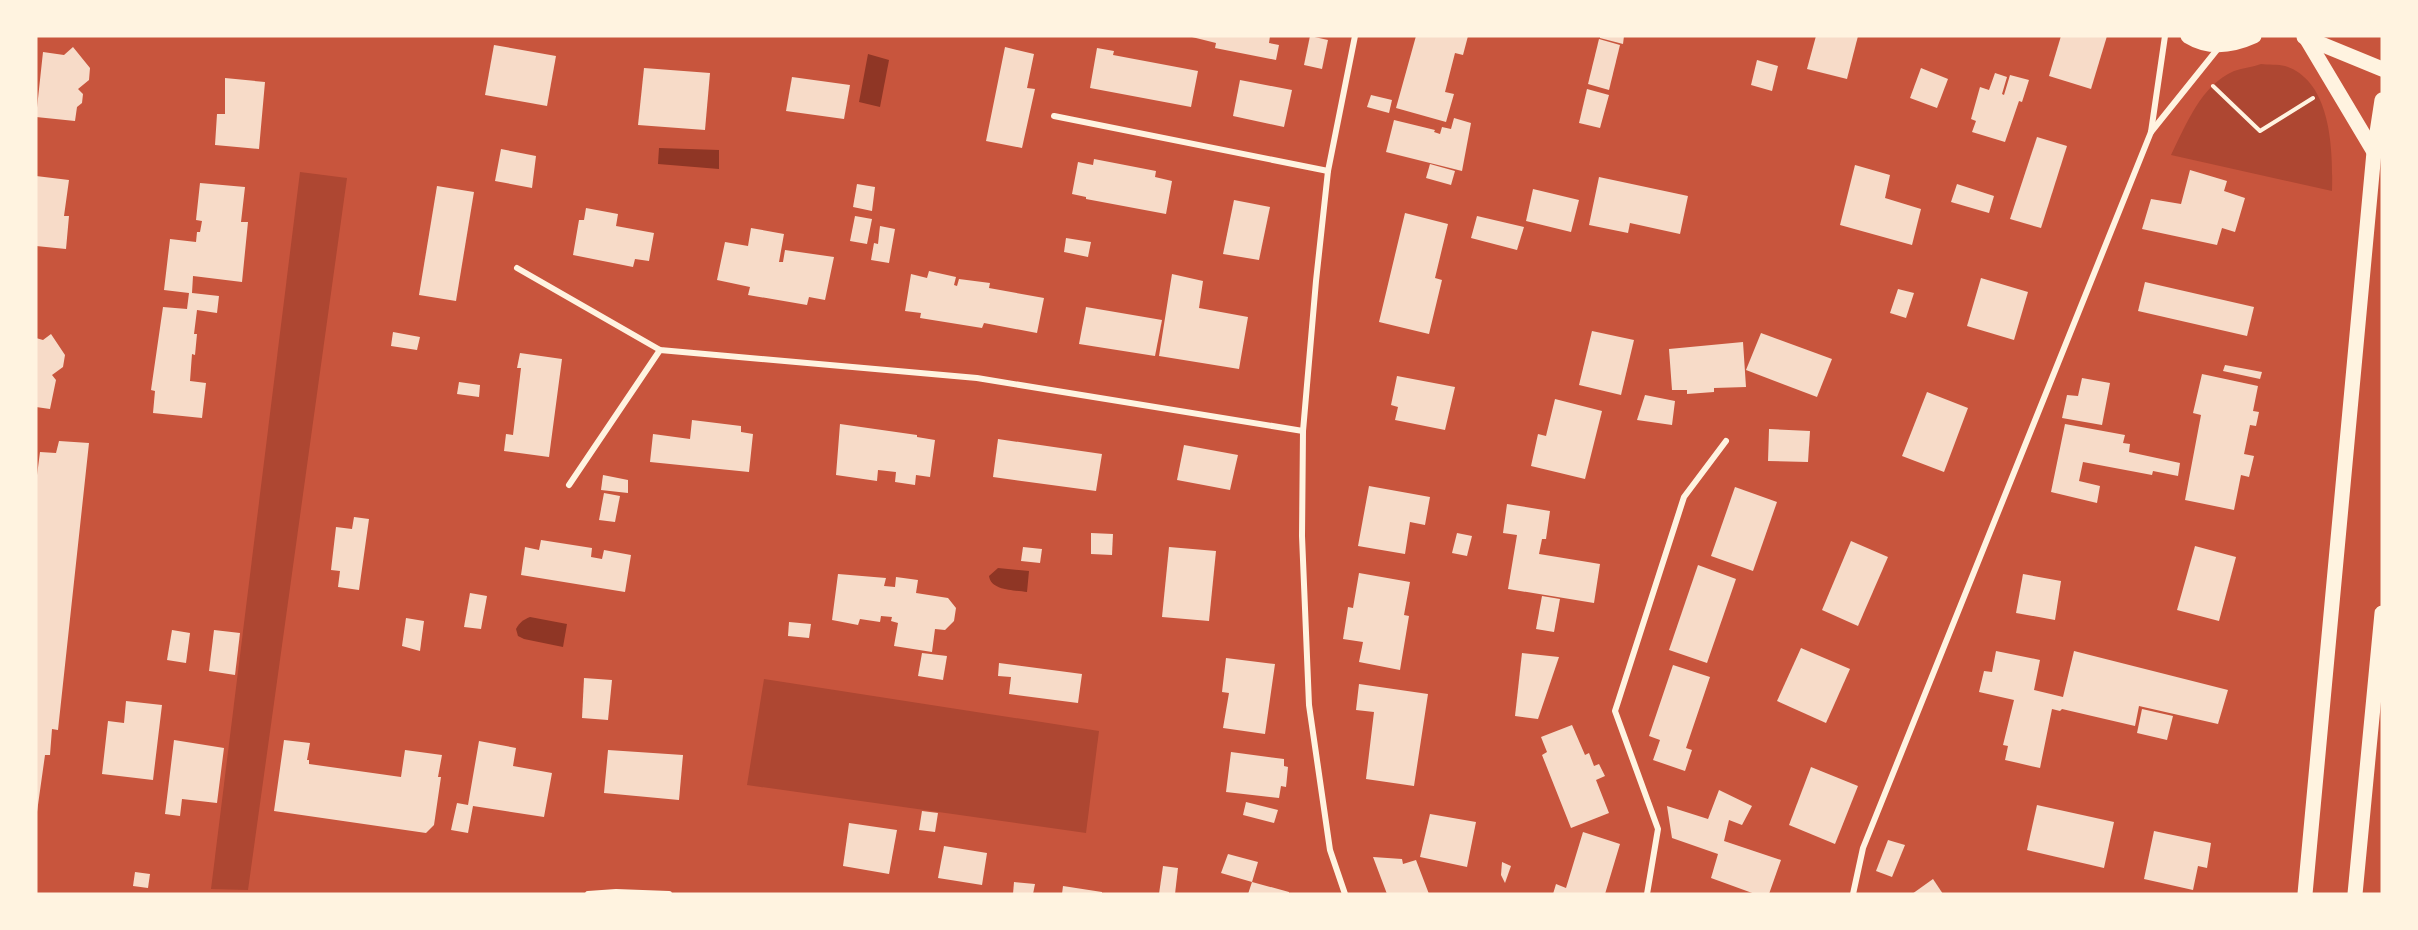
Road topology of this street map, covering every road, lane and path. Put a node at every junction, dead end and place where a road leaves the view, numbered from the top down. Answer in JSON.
{"nodes":[{"id":1,"x":1355,"y":36,"type":"edge"},
{"id":2,"x":2165,"y":36,"type":"edge"},
{"id":3,"x":2188,"y":36,"type":"edge"},
{"id":4,"x":2254,"y":36,"type":"edge"},
{"id":5,"x":2304,"y":37,"type":"edge"},
{"id":6,"x":2222,"y":45,"type":"junction"},
{"id":7,"x":2382,"y":69,"type":"edge"},
{"id":8,"x":2213,"y":86,"type":"dead end"},
{"id":9,"x":2318,"y":95,"type":"dead end"},
{"id":10,"x":2382,"y":100,"type":"edge"},
{"id":11,"x":1054,"y":116,"type":"dead end"},
{"id":12,"x":2151,"y":132,"type":"junction"},
{"id":13,"x":2374,"y":152,"type":"junction"},
{"id":14,"x":1328,"y":171,"type":"junction"},
{"id":15,"x":517,"y":268,"type":"dead end"},
{"id":16,"x":660,"y":350,"type":"junction"},
{"id":17,"x":1303,"y":431,"type":"junction"},
{"id":18,"x":1726,"y":441,"type":"dead end"},
{"id":19,"x":568,"y":485,"type":"dead end"},
{"id":20,"x":2382,"y":613,"type":"edge"},
{"id":21,"x":588,"y":894,"type":"edge"},
{"id":22,"x":669,"y":894,"type":"edge"},
{"id":23,"x":1345,"y":894,"type":"edge"},
{"id":24,"x":1647,"y":894,"type":"edge"},
{"id":25,"x":1853,"y":894,"type":"edge"},
{"id":26,"x":2305,"y":894,"type":"edge"},
{"id":27,"x":2355,"y":894,"type":"edge"}],
"edges":[{"from":1,"to":14,"type":"street"},
{"from":2,"to":12,"type":"street"},
{"from":3,"to":6,"type":"main road"},
{"from":4,"to":6,"type":"main road"},
{"from":5,"to":7,"type":"main road"},
{"from":5,"to":13,"type":"main road"},
{"from":6,"to":12,"type":"street"},
{"from":8,"to":9,"type":"path"},
{"from":10,"to":13,"type":"main road"},
{"from":11,"to":14,"type":"street"},
{"from":12,"to":25,"type":"street"},
{"from":13,"to":26,"type":"main road"},
{"from":14,"to":17,"type":"street"},
{"from":15,"to":16,"type":"street"},
{"from":16,"to":17,"type":"street"},
{"from":16,"to":19,"type":"street"},
{"from":17,"to":23,"type":"street"},
{"from":18,"to":24,"type":"street"},
{"from":20,"to":27,"type":"main road"},
{"from":21,"to":22,"type":"street"}]}
